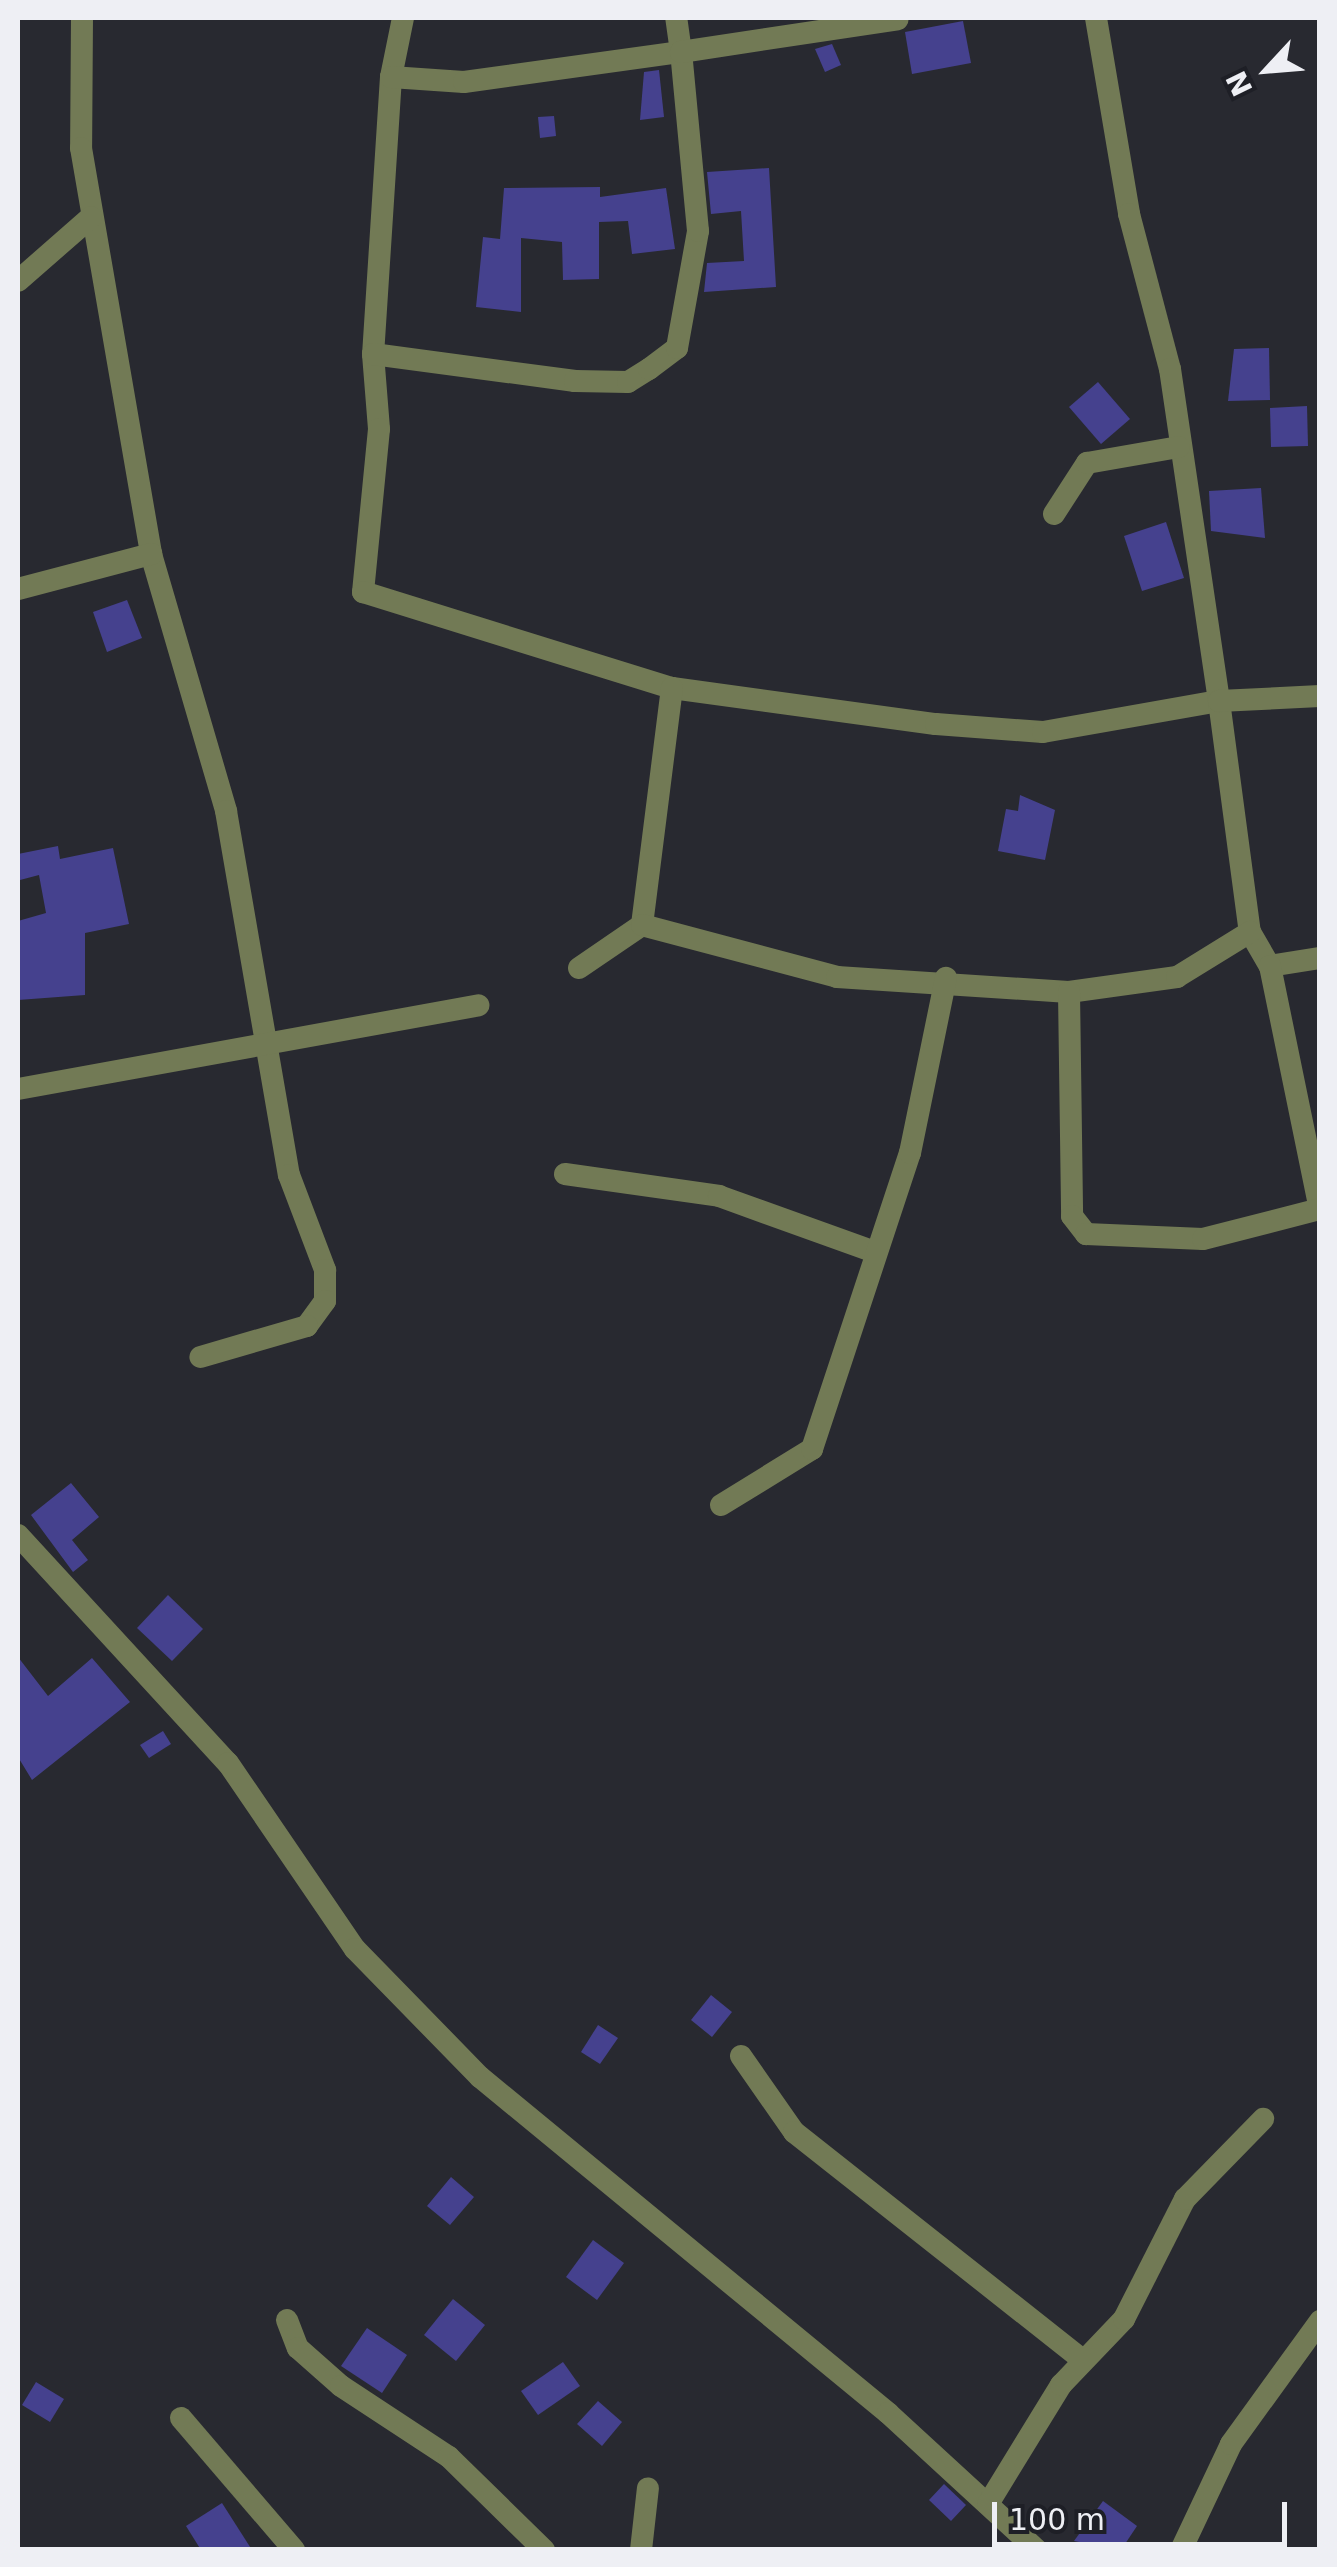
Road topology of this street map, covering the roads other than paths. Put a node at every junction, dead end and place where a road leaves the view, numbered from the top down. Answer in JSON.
{"nodes":[{"id":1,"x":82,"y":18,"type":"edge"},
{"id":2,"x":403,"y":18,"type":"edge"},
{"id":3,"x":676,"y":18,"type":"edge"},
{"id":4,"x":1096,"y":18,"type":"edge"},
{"id":5,"x":898,"y":19,"type":"edge"},
{"id":6,"x":681,"y":52,"type":"junction"},
{"id":7,"x":391,"y":77,"type":"junction"},
{"id":8,"x":91,"y":217,"type":"junction"},
{"id":9,"x":18,"y":281,"type":"edge"},
{"id":10,"x":373,"y":354,"type":"junction"},
{"id":11,"x":1179,"y":447,"type":"junction"},
{"id":12,"x":1054,"y":514,"type":"dead end"},
{"id":13,"x":151,"y":554,"type":"junction"},
{"id":14,"x":18,"y":589,"type":"edge"},
{"id":15,"x":672,"y":688,"type":"junction"},
{"id":16,"x":1320,"y":696,"type":"edge"},
{"id":17,"x":1220,"y":701,"type":"junction"},
{"id":18,"x":642,"y":925,"type":"junction"},
{"id":19,"x":1250,"y":932,"type":"junction"},
{"id":20,"x":1320,"y":958,"type":"edge"},
{"id":21,"x":1270,"y":966,"type":"junction"},
{"id":22,"x":578,"y":968,"type":"dead end"},
{"id":23,"x":946,"y":978,"type":"junction"},
{"id":24,"x":1068,"y":992,"type":"junction"},
{"id":25,"x":478,"y":1005,"type":"dead end"},
{"id":26,"x":268,"y":1048,"type":"junction"},
{"id":27,"x":18,"y":1089,"type":"edge"},
{"id":28,"x":564,"y":1174,"type":"dead end"},
{"id":29,"x":1319,"y":1209,"type":"edge"},
{"id":30,"x":872,"y":1251,"type":"junction"},
{"id":31,"x":200,"y":1357,"type":"dead end"},
{"id":32,"x":721,"y":1505,"type":"dead end"},
{"id":33,"x":19,"y":1539,"type":"edge"},
{"id":34,"x":741,"y":2056,"type":"dead end"},
{"id":35,"x":1263,"y":2120,"type":"dead end"},
{"id":36,"x":287,"y":2320,"type":"dead end"},
{"id":37,"x":1320,"y":2320,"type":"edge"},
{"id":38,"x":1081,"y":2360,"type":"junction"},
{"id":39,"x":181,"y":2418,"type":"dead end"},
{"id":40,"x":648,"y":2488,"type":"dead end"},
{"id":41,"x":988,"y":2504,"type":"junction"},
{"id":42,"x":294,"y":2550,"type":"edge"},
{"id":43,"x":544,"y":2550,"type":"edge"},
{"id":44,"x":641,"y":2550,"type":"edge"},
{"id":45,"x":1037,"y":2550,"type":"edge"},
{"id":46,"x":1181,"y":2550,"type":"edge"}],
"edges":[{"from":1,"to":8,"type":"street"},
{"from":2,"to":7,"type":"street"},
{"from":3,"to":6,"type":"street"},
{"from":4,"to":11,"type":"street"},
{"from":5,"to":6,"type":"street"},
{"from":6,"to":7,"type":"street"},
{"from":6,"to":10,"type":"street"},
{"from":7,"to":10,"type":"street"},
{"from":8,"to":9,"type":"street"},
{"from":8,"to":13,"type":"street"},
{"from":10,"to":15,"type":"street"},
{"from":11,"to":12,"type":"street"},
{"from":11,"to":17,"type":"street"},
{"from":13,"to":14,"type":"street"},
{"from":13,"to":26,"type":"street"},
{"from":15,"to":17,"type":"street"},
{"from":15,"to":18,"type":"street"},
{"from":16,"to":17,"type":"street"},
{"from":17,"to":19,"type":"street"},
{"from":18,"to":22,"type":"street"},
{"from":18,"to":23,"type":"street"},
{"from":19,"to":21,"type":"street"},
{"from":19,"to":24,"type":"street"},
{"from":20,"to":21,"type":"street"},
{"from":21,"to":29,"type":"street"},
{"from":23,"to":24,"type":"street"},
{"from":23,"to":30,"type":"street"},
{"from":24,"to":29,"type":"street"},
{"from":25,"to":26,"type":"street"},
{"from":26,"to":27,"type":"street"},
{"from":26,"to":31,"type":"street"},
{"from":28,"to":30,"type":"street"},
{"from":30,"to":32,"type":"street"},
{"from":33,"to":41,"type":"street"},
{"from":34,"to":38,"type":"street"},
{"from":35,"to":38,"type":"street"},
{"from":36,"to":43,"type":"street"},
{"from":37,"to":46,"type":"street"},
{"from":38,"to":41,"type":"street"},
{"from":39,"to":42,"type":"street"},
{"from":40,"to":44,"type":"street"},
{"from":41,"to":45,"type":"street"}]}
